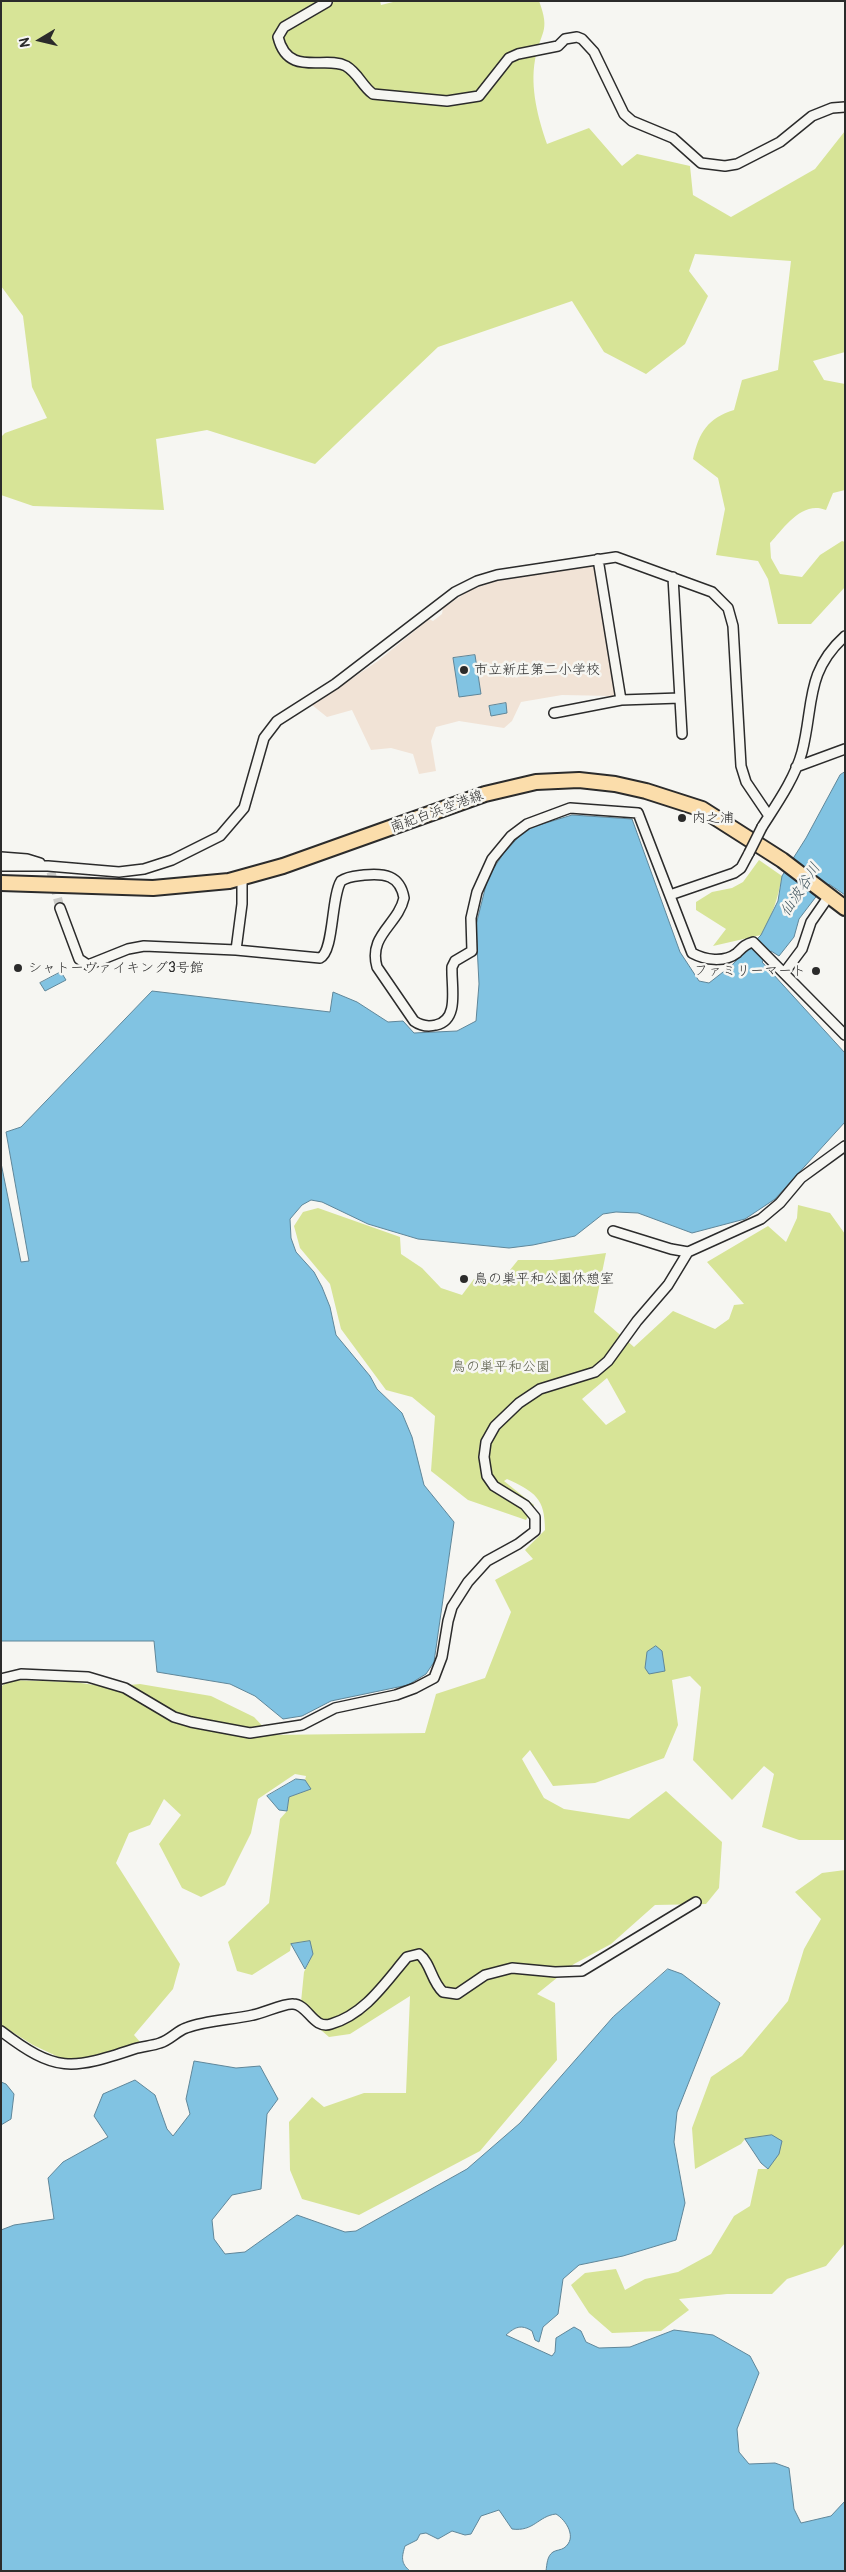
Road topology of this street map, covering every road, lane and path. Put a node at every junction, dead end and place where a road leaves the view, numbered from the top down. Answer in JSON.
{"nodes":[{"id":1,"x":327,"y":2,"type":"edge"},
{"id":2,"x":845,"y":107,"type":"edge"},
{"id":3,"x":598,"y":559,"type":"junction"},
{"id":4,"x":673,"y":578,"type":"junction"},
{"id":5,"x":845,"y":636,"type":"edge"},
{"id":6,"x":680,"y":698,"type":"junction"},
{"id":7,"x":622,"y":700,"type":"junction"},
{"id":8,"x":554,"y":713,"type":"dead end"},
{"id":9,"x":682,"y":734,"type":"dead end"},
{"id":10,"x":845,"y":748,"type":"edge"},
{"id":11,"x":796,"y":768,"type":"junction"},
{"id":12,"x":769,"y":816,"type":"junction"},
{"id":13,"x":1,"y":856,"type":"edge"},
{"id":14,"x":1,"y":866,"type":"edge"},
{"id":15,"x":49,"y":869,"type":"junction"},
{"id":16,"x":242,"y":878,"type":"junction"},
{"id":17,"x":1,"y":883,"type":"edge"},
{"id":18,"x":827,"y":894,"type":"junction"},
{"id":19,"x":670,"y":895,"type":"junction"},
{"id":20,"x":60,"y":908,"type":"tunnel mouth"},
{"id":21,"x":845,"y":908,"type":"edge"},
{"id":22,"x":236,"y":950,"type":"junction"},
{"id":23,"x":784,"y":973,"type":"junction"},
{"id":24,"x":845,"y":1035,"type":"edge"},
{"id":25,"x":845,"y":1146,"type":"edge"},
{"id":26,"x":613,"y":1231,"type":"dead end"},
{"id":27,"x":688,"y":1252,"type":"junction"},
{"id":28,"x":1,"y":1679,"type":"edge"},
{"id":29,"x":696,"y":1902,"type":"dead end"},
{"id":30,"x":1,"y":2031,"type":"edge"}],
"edges":[{"from":1,"to":2,"type":"street"},
{"from":3,"to":4,"type":"street"},
{"from":3,"to":7,"type":"street"},
{"from":3,"to":15,"type":"street"},
{"from":4,"to":6,"type":"street"},
{"from":4,"to":12,"type":"street"},
{"from":5,"to":11,"type":"street"},
{"from":6,"to":7,"type":"street"},
{"from":6,"to":9,"type":"street"},
{"from":7,"to":8,"type":"street"},
{"from":10,"to":11,"type":"street"},
{"from":11,"to":12,"type":"street"},
{"from":12,"to":19,"type":"street","bridge":true},
{"from":13,"to":15,"type":"street"},
{"from":14,"to":15,"type":"street"},
{"from":16,"to":17,"type":"main road","name":"南紀白浜空港線"},
{"from":16,"to":18,"type":"main road","name":"南紀白浜空港線"},
{"from":16,"to":22,"type":"street"},
{"from":18,"to":21,"type":"main road","name":"南紀白浜空港線"},
{"from":18,"to":23,"type":"street"},
{"from":19,"to":22,"type":"street"},
{"from":19,"to":23,"type":"street"},
{"from":20,"to":22,"type":"street"},
{"from":23,"to":24,"type":"street"},
{"from":25,"to":27,"type":"street"},
{"from":26,"to":27,"type":"street"},
{"from":27,"to":28,"type":"street"},
{"from":29,"to":30,"type":"street"}]}
